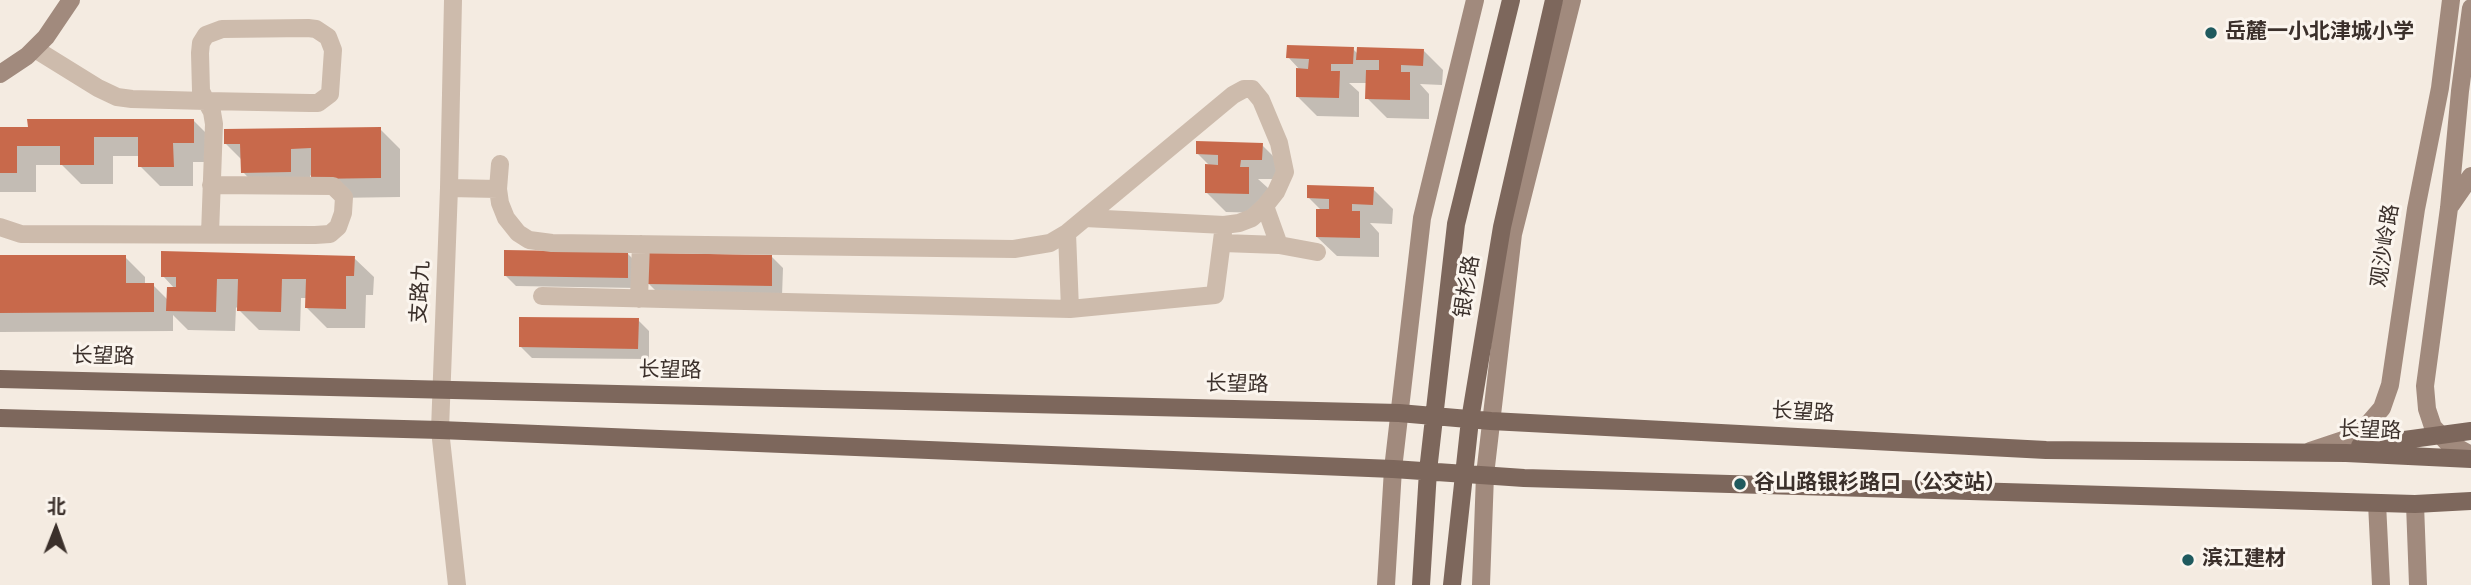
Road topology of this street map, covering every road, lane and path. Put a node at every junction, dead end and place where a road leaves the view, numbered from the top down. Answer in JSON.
{"nodes":[{"id":1,"x":71,"y":0,"type":"edge"},
{"id":2,"x":453,"y":0,"type":"edge"},
{"id":3,"x":1475,"y":0,"type":"edge"},
{"id":4,"x":1511,"y":0,"type":"edge"},
{"id":5,"x":1554,"y":0,"type":"edge"},
{"id":6,"x":1572,"y":0,"type":"edge"},
{"id":7,"x":2451,"y":0,"type":"edge"},
{"id":8,"x":2471,"y":8,"type":"edge"},
{"id":9,"x":35,"y":49,"type":"junction"},
{"id":10,"x":0,"y":74,"type":"edge"},
{"id":11,"x":2460,"y":91,"type":"junction"},
{"id":12,"x":205,"y":101,"type":"junction"},
{"id":13,"x":2471,"y":114,"type":"edge"},
{"id":14,"x":500,"y":164,"type":"dead end"},
{"id":15,"x":2471,"y":176,"type":"edge"},
{"id":16,"x":211,"y":185,"type":"junction"},
{"id":17,"x":449,"y":188,"type":"junction"},
{"id":18,"x":498,"y":189,"type":"junction"},
{"id":19,"x":1265,"y":206,"type":"junction"},
{"id":20,"x":2449,"y":208,"type":"junction"},
{"id":21,"x":1085,"y":218,"type":"junction"},
{"id":22,"x":0,"y":227,"type":"edge"},
{"id":23,"x":209,"y":233,"type":"junction"},
{"id":24,"x":1067,"y":233,"type":"junction"},
{"id":25,"x":1224,"y":234,"type":"junction"},
{"id":26,"x":641,"y":244,"type":"junction"},
{"id":27,"x":1279,"y":245,"type":"junction"},
{"id":28,"x":1317,"y":252,"type":"dead end"},
{"id":29,"x":542,"y":296,"type":"dead end"},
{"id":30,"x":639,"y":299,"type":"junction"},
{"id":31,"x":1070,"y":309,"type":"junction"},
{"id":32,"x":0,"y":379,"type":"edge"},
{"id":33,"x":440,"y":390,"type":"junction"},
{"id":34,"x":1399,"y":413,"type":"junction"},
{"id":35,"x":1434,"y":417,"type":"junction"},
{"id":36,"x":0,"y":418,"type":"edge"},
{"id":37,"x":1470,"y":419,"type":"junction"},
{"id":38,"x":1491,"y":421,"type":"junction"},
{"id":39,"x":440,"y":430,"type":"junction"},
{"id":40,"x":2471,"y":431,"type":"edge"},
{"id":41,"x":2441,"y":435,"type":"junction"},
{"id":42,"x":2305,"y":453,"type":"junction"},
{"id":43,"x":2471,"y":457,"type":"edge"},
{"id":44,"x":1393,"y":469,"type":"junction"},
{"id":45,"x":1428,"y":471,"type":"junction"},
{"id":46,"x":1463,"y":474,"type":"junction"},
{"id":47,"x":1485,"y":475,"type":"junction"},
{"id":48,"x":2471,"y":501,"type":"edge"},
{"id":49,"x":2377,"y":503,"type":"junction"},
{"id":50,"x":2415,"y":503,"type":"junction"},
{"id":51,"x":2471,"y":511,"type":"edge"},
{"id":52,"x":457,"y":585,"type":"edge"},
{"id":53,"x":1386,"y":585,"type":"edge"},
{"id":54,"x":1421,"y":585,"type":"edge"},
{"id":55,"x":1452,"y":585,"type":"edge"},
{"id":56,"x":1481,"y":585,"type":"edge"},
{"id":57,"x":2381,"y":585,"type":"edge"},
{"id":58,"x":2418,"y":585,"type":"edge"}],
"edges":[{"from":1,"to":9,"type":"street"},
{"from":2,"to":17,"type":"street","name":"支路九"},
{"from":3,"to":34,"type":"street"},
{"from":4,"to":35,"type":"main road","name":"银杉路"},
{"from":5,"to":37,"type":"main road","name":"银杉路"},
{"from":6,"to":38,"type":"street","name":"银杉路"},
{"from":7,"to":42,"type":"street","name":"观沙岭路"},
{"from":8,"to":11,"type":"street"},
{"from":9,"to":10,"type":"street"},
{"from":9,"to":12,"type":"street"},
{"from":11,"to":13,"type":"street"},
{"from":11,"to":20,"type":"street"},
{"from":12,"to":12,"type":"street"},
{"from":12,"to":16,"type":"street"},
{"from":14,"to":18,"type":"street"},
{"from":15,"to":20,"type":"street"},
{"from":16,"to":23,"type":"street"},
{"from":16,"to":23,"type":"street"},
{"from":17,"to":18,"type":"street"},
{"from":17,"to":33,"type":"street","name":"支路九"},
{"from":18,"to":26,"type":"street"},
{"from":19,"to":21,"type":"street"},
{"from":19,"to":25,"type":"street"},
{"from":19,"to":27,"type":"street"},
{"from":20,"to":41,"type":"street"},
{"from":21,"to":24,"type":"street"},
{"from":21,"to":25,"type":"street"},
{"from":22,"to":23,"type":"street"},
{"from":24,"to":26,"type":"street"},
{"from":24,"to":31,"type":"street"},
{"from":25,"to":27,"type":"street"},
{"from":25,"to":31,"type":"street"},
{"from":26,"to":30,"type":"street"},
{"from":27,"to":28,"type":"street"},
{"from":29,"to":30,"type":"street"},
{"from":30,"to":31,"type":"street"},
{"from":32,"to":33,"type":"main road","name":"长望路"},
{"from":33,"to":34,"type":"main road","name":"长望路"},
{"from":33,"to":39,"type":"street","name":"支路九"},
{"from":34,"to":35,"type":"main road","name":"长望路"},
{"from":34,"to":44,"type":"street"},
{"from":35,"to":37,"type":"main road","name":"长望路"},
{"from":35,"to":45,"type":"main road","name":"银杉路"},
{"from":36,"to":39,"type":"main road"},
{"from":37,"to":38,"type":"main road","name":"长望路"},
{"from":37,"to":46,"type":"main road","name":"银杉路"},
{"from":38,"to":42,"type":"main road","name":"长望路"},
{"from":38,"to":47,"type":"street","name":"银杉路"},
{"from":39,"to":44,"type":"main road"},
{"from":39,"to":52,"type":"street","name":"支路九"},
{"from":40,"to":41,"type":"main road"},
{"from":41,"to":42,"type":"main road"},
{"from":41,"to":43,"type":"street"},
{"from":42,"to":43,"type":"main road","name":"长望路"},
{"from":44,"to":45,"type":"main road"},
{"from":44,"to":53,"type":"street"},
{"from":45,"to":46,"type":"main road"},
{"from":45,"to":54,"type":"main road","name":"银杉路"},
{"from":46,"to":47,"type":"main road"},
{"from":46,"to":55,"type":"main road","name":"银杉路"},
{"from":47,"to":49,"type":"main road"},
{"from":47,"to":56,"type":"street","name":"银杉路"},
{"from":48,"to":50,"type":"main road"},
{"from":49,"to":50,"type":"main road"},
{"from":49,"to":57,"type":"street"},
{"from":50,"to":51,"type":"main road"},
{"from":50,"to":58,"type":"street"}]}
